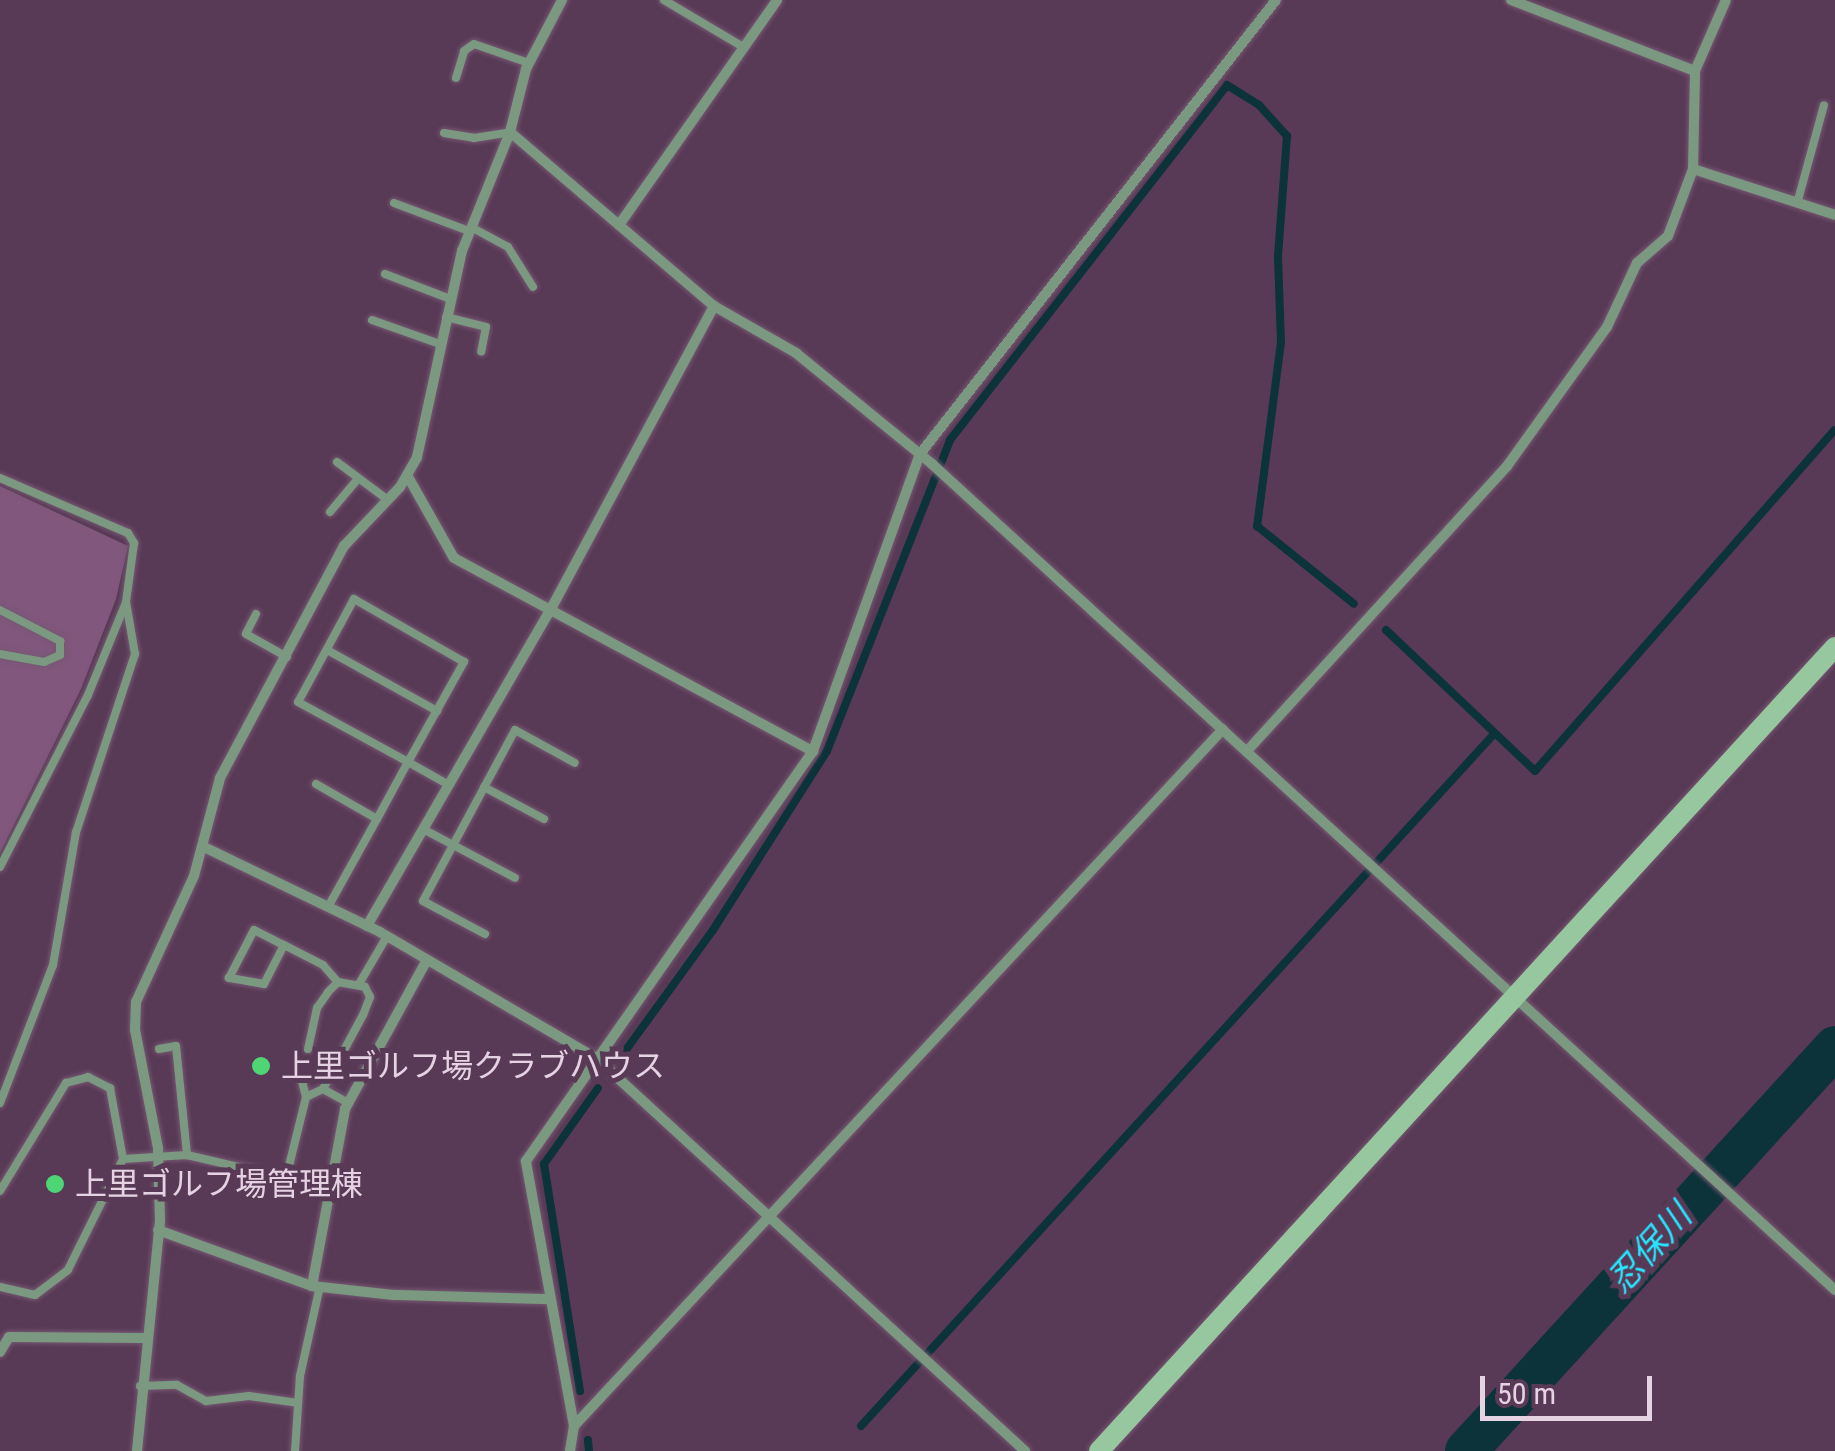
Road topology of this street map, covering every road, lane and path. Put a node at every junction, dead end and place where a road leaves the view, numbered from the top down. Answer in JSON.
{"nodes":[{"id":1,"x":562,"y":0,"type":"edge"},
{"id":2,"x":664,"y":0,"type":"edge"},
{"id":3,"x":778,"y":0,"type":"edge"},
{"id":4,"x":1276,"y":0,"type":"edge"},
{"id":5,"x":1511,"y":0,"type":"edge"},
{"id":6,"x":1726,"y":0,"type":"edge"},
{"id":7,"x":743,"y":48,"type":"junction"},
{"id":8,"x":529,"y":62,"type":"junction"},
{"id":9,"x":1695,"y":71,"type":"junction"},
{"id":10,"x":456,"y":78,"type":"dead end"},
{"id":11,"x":1824,"y":105,"type":"dead end"},
{"id":12,"x":510,"y":132,"type":"junction"},
{"id":13,"x":444,"y":133,"type":"dead end"},
{"id":14,"x":1693,"y":169,"type":"junction"},
{"id":15,"x":1798,"y":200,"type":"junction"},
{"id":16,"x":394,"y":203,"type":"dead end"},
{"id":17,"x":1835,"y":215,"type":"edge"},
{"id":18,"x":620,"y":225,"type":"junction"},
{"id":19,"x":470,"y":229,"type":"junction"},
{"id":20,"x":385,"y":274,"type":"dead end"},
{"id":21,"x":533,"y":287,"type":"dead end"},
{"id":22,"x":450,"y":299,"type":"junction"},
{"id":23,"x":714,"y":306,"type":"junction"},
{"id":24,"x":446,"y":317,"type":"junction"},
{"id":25,"x":372,"y":320,"type":"dead end"},
{"id":26,"x":440,"y":344,"type":"junction"},
{"id":27,"x":482,"y":352,"type":"dead end"},
{"id":28,"x":920,"y":454,"type":"junction"},
{"id":29,"x":337,"y":462,"type":"dead end"},
{"id":30,"x":407,"y":475,"type":"junction"},
{"id":31,"x":0,"y":478,"type":"edge"},
{"id":32,"x":356,"y":481,"type":"junction"},
{"id":33,"x":388,"y":500,"type":"junction"},
{"id":34,"x":330,"y":512,"type":"dead end"},
{"id":35,"x":126,"y":602,"type":"junction"},
{"id":36,"x":552,"y":607,"type":"junction"},
{"id":37,"x":0,"y":610,"type":"edge"},
{"id":38,"x":256,"y":614,"type":"dead end"},
{"id":39,"x":1835,"y":647,"type":"edge"},
{"id":40,"x":326,"y":650,"type":"junction"},
{"id":41,"x":0,"y":654,"type":"edge"},
{"id":42,"x":287,"y":657,"type":"junction"},
{"id":43,"x":437,"y":711,"type":"junction"},
{"id":44,"x":1223,"y":729,"type":"junction"},
{"id":45,"x":1247,"y":750,"type":"junction"},
{"id":46,"x":813,"y":751,"type":"junction"},
{"id":47,"x":408,"y":762,"type":"junction"},
{"id":48,"x":575,"y":762,"type":"dead end"},
{"id":49,"x":316,"y":784,"type":"dead end"},
{"id":50,"x":449,"y":785,"type":"junction"},
{"id":51,"x":484,"y":787,"type":"junction"},
{"id":52,"x":376,"y":819,"type":"junction"},
{"id":53,"x":544,"y":820,"type":"dead end"},
{"id":54,"x":423,"y":829,"type":"junction"},
{"id":55,"x":454,"y":845,"type":"junction"},
{"id":56,"x":204,"y":847,"type":"junction"},
{"id":57,"x":0,"y":868,"type":"edge"},
{"id":58,"x":515,"y":878,"type":"dead end"},
{"id":59,"x":328,"y":906,"type":"junction"},
{"id":60,"x":367,"y":926,"type":"junction"},
{"id":61,"x":484,"y":934,"type":"dead end"},
{"id":62,"x":387,"y":936,"type":"junction"},
{"id":63,"x":284,"y":945,"type":"junction"},
{"id":64,"x":427,"y":960,"type":"junction"},
{"id":65,"x":338,"y":982,"type":"junction"},
{"id":66,"x":360,"y":984,"type":"junction"},
{"id":67,"x":1514,"y":997,"type":"junction"},
{"id":68,"x":159,"y":1049,"type":"dead end"},
{"id":69,"x":308,"y":1049,"type":"dead end"},
{"id":70,"x":596,"y":1058,"type":"junction"},
{"id":71,"x":302,"y":1081,"type":"dead end"},
{"id":72,"x":323,"y":1089,"type":"junction"},
{"id":73,"x":306,"y":1097,"type":"junction"},
{"id":74,"x":0,"y":1103,"type":"edge"},
{"id":75,"x":348,"y":1103,"type":"junction"},
{"id":76,"x":187,"y":1155,"type":"junction"},
{"id":77,"x":158,"y":1156,"type":"junction"},
{"id":78,"x":124,"y":1159,"type":"junction"},
{"id":79,"x":0,"y":1191,"type":"edge"},
{"id":80,"x":769,"y":1221,"type":"junction"},
{"id":81,"x":158,"y":1230,"type":"junction"},
{"id":82,"x":316,"y":1286,"type":"junction"},
{"id":83,"x":0,"y":1287,"type":"edge"},
{"id":84,"x":1835,"y":1290,"type":"edge"},
{"id":85,"x":547,"y":1299,"type":"junction"},
{"id":86,"x":143,"y":1338,"type":"junction"},
{"id":87,"x":0,"y":1352,"type":"edge"},
{"id":88,"x":140,"y":1386,"type":"junction"},
{"id":89,"x":298,"y":1403,"type":"junction"},
{"id":90,"x":574,"y":1426,"type":"junction"},
{"id":91,"x":137,"y":1451,"type":"edge"},
{"id":92,"x":294,"y":1451,"type":"edge"},
{"id":93,"x":570,"y":1451,"type":"edge"},
{"id":94,"x":1025,"y":1451,"type":"edge"},
{"id":95,"x":1099,"y":1451,"type":"edge"}],
"edges":[{"from":1,"to":8,"type":"street"},
{"from":2,"to":7,"type":"lane"},
{"from":3,"to":7,"type":"street"},
{"from":4,"to":28,"type":"street"},
{"from":5,"to":9,"type":"street"},
{"from":6,"to":9,"type":"street"},
{"from":7,"to":18,"type":"street"},
{"from":8,"to":10,"type":"lane"},
{"from":8,"to":12,"type":"street"},
{"from":9,"to":14,"type":"street"},
{"from":11,"to":15,"type":"lane"},
{"from":12,"to":13,"type":"lane"},
{"from":12,"to":18,"type":"street"},
{"from":12,"to":19,"type":"street"},
{"from":14,"to":15,"type":"street"},
{"from":14,"to":45,"type":"street"},
{"from":15,"to":17,"type":"street"},
{"from":16,"to":19,"type":"lane"},
{"from":18,"to":23,"type":"street"},
{"from":19,"to":21,"type":"lane"},
{"from":19,"to":22,"type":"street"},
{"from":20,"to":22,"type":"lane"},
{"from":22,"to":24,"type":"street"},
{"from":23,"to":28,"type":"street"},
{"from":23,"to":36,"type":"street"},
{"from":24,"to":26,"type":"street"},
{"from":24,"to":27,"type":"lane"},
{"from":25,"to":26,"type":"lane"},
{"from":26,"to":30,"type":"street"},
{"from":28,"to":44,"type":"street"},
{"from":28,"to":46,"type":"street"},
{"from":29,"to":32,"type":"lane"},
{"from":30,"to":33,"type":"street"},
{"from":30,"to":36,"type":"street"},
{"from":31,"to":35,"type":"lane"},
{"from":32,"to":33,"type":"lane"},
{"from":32,"to":34,"type":"lane"},
{"from":33,"to":42,"type":"street"},
{"from":35,"to":57,"type":"lane"},
{"from":35,"to":74,"type":"lane"},
{"from":36,"to":46,"type":"street"},
{"from":36,"to":50,"type":"street"},
{"from":37,"to":41,"type":"lane"},
{"from":38,"to":42,"type":"lane"},
{"from":39,"to":67,"type":"street"},
{"from":40,"to":43,"type":"lane"},
{"from":40,"to":43,"type":"lane"},
{"from":40,"to":47,"type":"lane"},
{"from":42,"to":56,"type":"street"},
{"from":43,"to":47,"type":"lane"},
{"from":44,"to":45,"type":"street"},
{"from":44,"to":80,"type":"street"},
{"from":45,"to":67,"type":"street"},
{"from":46,"to":70,"type":"street"},
{"from":47,"to":50,"type":"lane"},
{"from":47,"to":52,"type":"lane"},
{"from":48,"to":51,"type":"lane"},
{"from":49,"to":52,"type":"lane"},
{"from":50,"to":54,"type":"street"},
{"from":51,"to":53,"type":"lane"},
{"from":51,"to":55,"type":"lane"},
{"from":52,"to":59,"type":"lane"},
{"from":54,"to":55,"type":"lane"},
{"from":54,"to":60,"type":"street"},
{"from":55,"to":58,"type":"lane"},
{"from":55,"to":61,"type":"lane"},
{"from":56,"to":59,"type":"street"},
{"from":56,"to":77,"type":"street"},
{"from":59,"to":60,"type":"street"},
{"from":60,"to":62,"type":"street"},
{"from":62,"to":64,"type":"street"},
{"from":62,"to":66,"type":"lane"},
{"from":63,"to":63,"type":"lane"},
{"from":63,"to":65,"type":"lane"},
{"from":64,"to":70,"type":"street"},
{"from":64,"to":75,"type":"street"},
{"from":65,"to":66,"type":"lane"},
{"from":65,"to":69,"type":"lane"},
{"from":66,"to":72,"type":"lane"},
{"from":67,"to":84,"type":"street"},
{"from":67,"to":95,"type":"street"},
{"from":68,"to":76,"type":"lane"},
{"from":70,"to":80,"type":"street"},
{"from":70,"to":85,"type":"street"},
{"from":71,"to":73,"type":"lane"},
{"from":72,"to":73,"type":"lane"},
{"from":72,"to":75,"type":"lane"},
{"from":73,"to":76,"type":"lane"},
{"from":75,"to":82,"type":"street"},
{"from":76,"to":77,"type":"lane"},
{"from":77,"to":78,"type":"lane"},
{"from":77,"to":81,"type":"street"},
{"from":78,"to":79,"type":"lane"},
{"from":78,"to":83,"type":"lane"},
{"from":80,"to":90,"type":"street"},
{"from":80,"to":94,"type":"street"},
{"from":81,"to":82,"type":"street"},
{"from":81,"to":86,"type":"street"},
{"from":82,"to":85,"type":"street"},
{"from":82,"to":89,"type":"lane"},
{"from":85,"to":90,"type":"street"},
{"from":86,"to":87,"type":"street"},
{"from":86,"to":88,"type":"street"},
{"from":88,"to":89,"type":"lane"},
{"from":88,"to":91,"type":"street"},
{"from":89,"to":92,"type":"lane"},
{"from":90,"to":93,"type":"street"}]}
